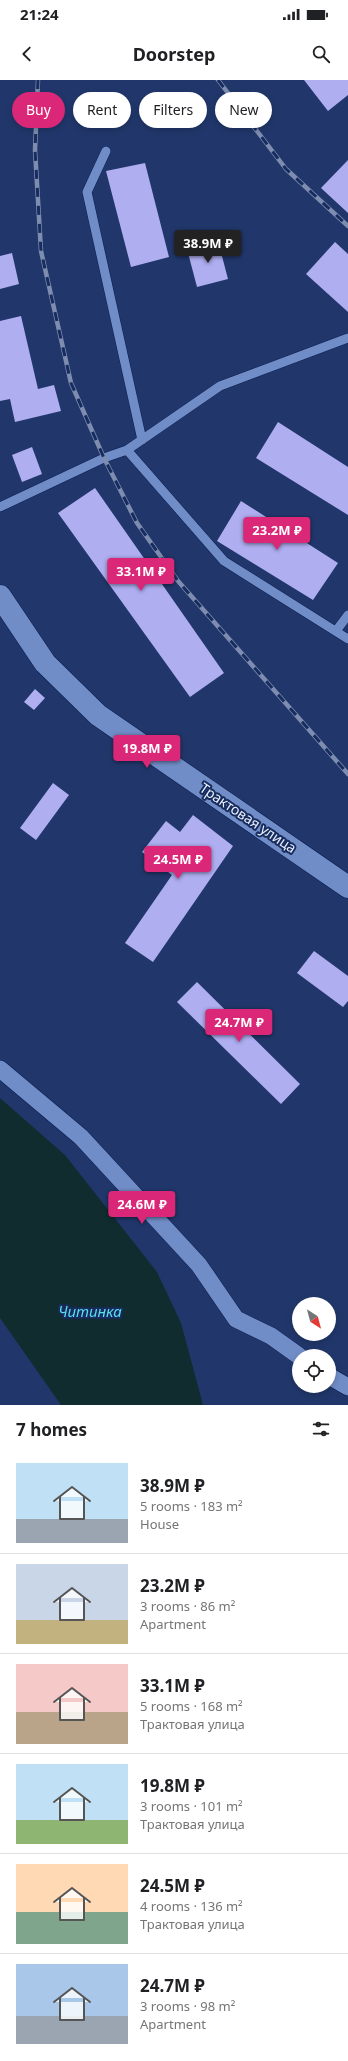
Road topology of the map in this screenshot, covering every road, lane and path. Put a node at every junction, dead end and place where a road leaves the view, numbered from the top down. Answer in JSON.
{"nodes":[{"id":1,"x":106,"y":151,"type":"dead end"},
{"id":2,"x":348,"y":338,"type":"edge"},
{"id":3,"x":142,"y":440,"type":"junction"},
{"id":4,"x":127,"y":450,"type":"junction"},
{"id":5,"x":0,"y":507,"type":"edge"},
{"id":6,"x":0,"y":596,"type":"edge"},
{"id":7,"x":348,"y":615,"type":"edge"},
{"id":8,"x":336,"y":631,"type":"junction"},
{"id":9,"x":348,"y":639,"type":"edge"},
{"id":10,"x":348,"y":886,"type":"edge"},
{"id":11,"x":0,"y":1069,"type":"edge"},
{"id":12,"x":292,"y":1351,"type":"edge"},
{"id":13,"x":336,"y":1380,"type":"edge"},
{"id":14,"x":348,"y":1387,"type":"edge"}],
"edges":[{"from":1,"to":3,"type":"lane"},
{"from":2,"to":3,"type":"lane"},
{"from":3,"to":4,"type":"lane"},
{"from":4,"to":5,"type":"lane"},
{"from":4,"to":8,"type":"lane"},
{"from":6,"to":10,"type":"main road","name":"Трактовая улица"},
{"from":7,"to":8,"type":"lane"},
{"from":8,"to":9,"type":"lane"},
{"from":11,"to":12,"type":"street"},
{"from":13,"to":14,"type":"street"}]}
